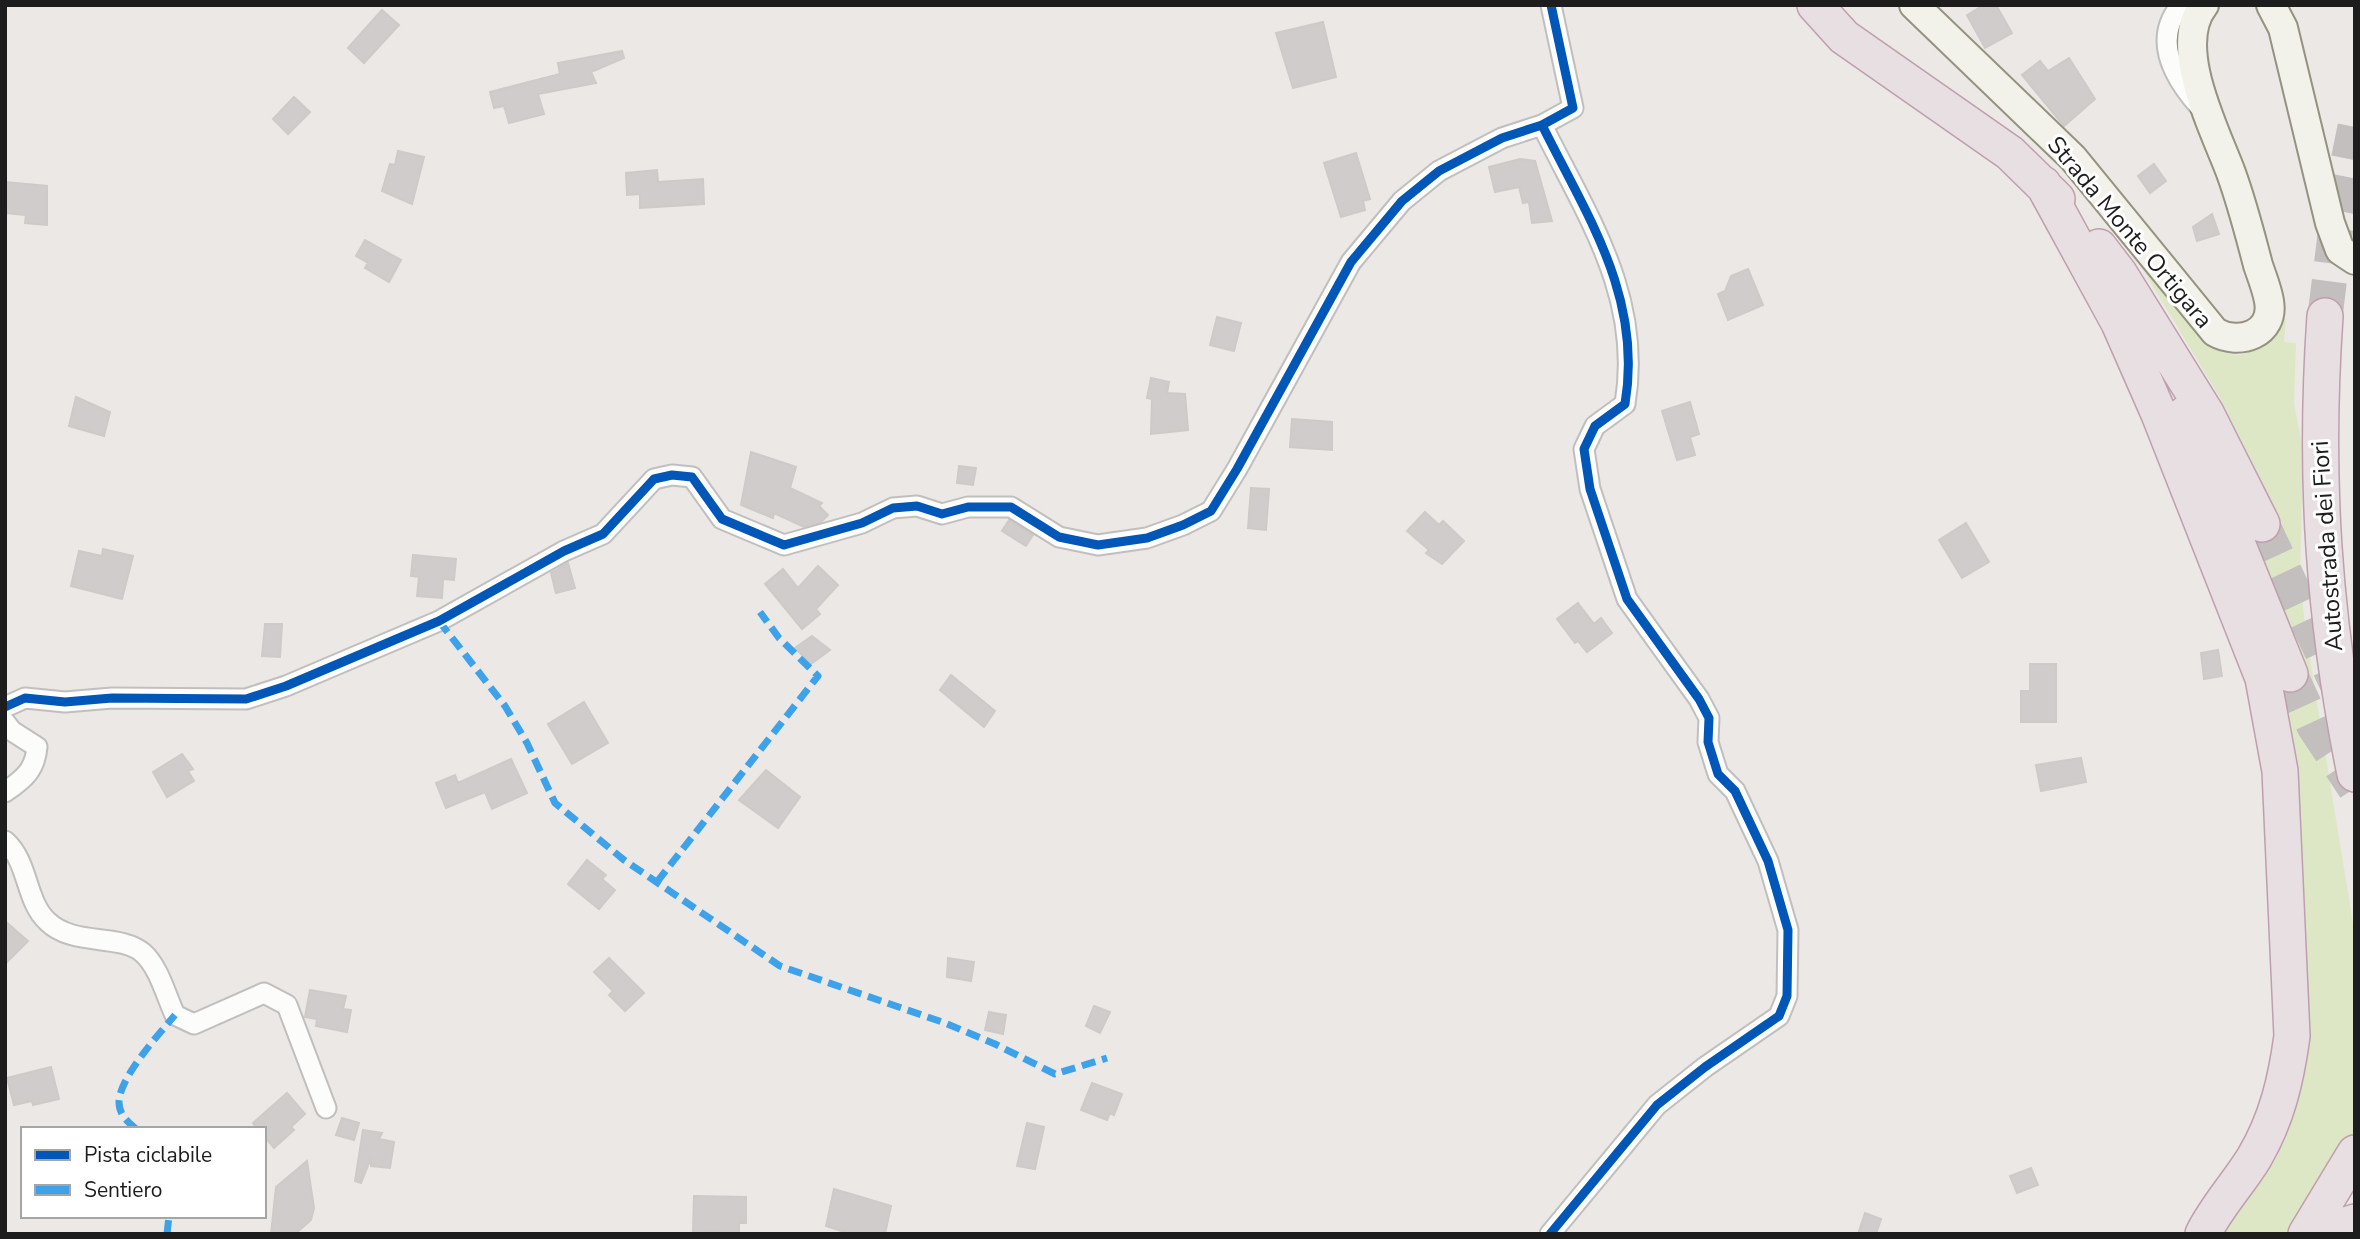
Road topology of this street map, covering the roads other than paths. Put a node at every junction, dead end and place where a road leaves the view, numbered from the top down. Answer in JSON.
{"nodes":[{"id":1,"x":1551,"y":5,"type":"edge"},
{"id":2,"x":1815,"y":5,"type":"edge"},
{"id":3,"x":1914,"y":5,"type":"edge"},
{"id":4,"x":2181,"y":5,"type":"edge"},
{"id":5,"x":2204,"y":5,"type":"edge"},
{"id":6,"x":2271,"y":5,"type":"edge"},
{"id":7,"x":2208,"y":116,"type":"junction"},
{"id":8,"x":1542,"y":125,"type":"junction"},
{"id":9,"x":2043,"y":184,"type":"junction"},
{"id":10,"x":2355,"y":260,"type":"edge"},
{"id":11,"x":2137,"y":302,"type":"junction"},
{"id":12,"x":2325,"y":316,"type":"tunnel mouth"},
{"id":13,"x":2262,"y":524,"type":"tunnel mouth"},
{"id":14,"x":2290,"y":674,"type":"tunnel mouth"},
{"id":15,"x":5,"y":707,"type":"edge"},
{"id":16,"x":5,"y":722,"type":"edge"},
{"id":17,"x":2355,"y":774,"type":"edge"},
{"id":18,"x":5,"y":792,"type":"edge"},
{"id":19,"x":5,"y":841,"type":"edge"},
{"id":20,"x":326,"y":1108,"type":"dead end"},
{"id":21,"x":2355,"y":1153,"type":"edge"},
{"id":22,"x":2355,"y":1222,"type":"edge"},
{"id":23,"x":1550,"y":1234,"type":"edge"},
{"id":24,"x":2203,"y":1234,"type":"edge"},
{"id":25,"x":2306,"y":1234,"type":"edge"},
{"id":26,"x":2317,"y":1234,"type":"edge"}],
"edges":[{"from":1,"to":8,"type":"street"},
{"from":2,"to":9,"type":"highway"},
{"from":3,"to":7,"type":"main road","name":"Strada Monte Ortigara"},
{"from":4,"to":7,"type":"street"},
{"from":5,"to":7,"type":"main road","name":"Strada Monte Ortigara"},
{"from":6,"to":10,"type":"main road"},
{"from":8,"to":15,"type":"street"},
{"from":8,"to":23,"type":"street"},
{"from":9,"to":11,"type":"highway"},
{"from":9,"to":24,"type":"highway"},
{"from":11,"to":13,"type":"highway"},
{"from":11,"to":14,"type":"highway"},
{"from":12,"to":17,"type":"highway","name":"Autostrada dei Fiori"},
{"from":16,"to":18,"type":"street"},
{"from":19,"to":20,"type":"street"},
{"from":21,"to":25,"type":"highway"},
{"from":22,"to":26,"type":"highway"}]}
